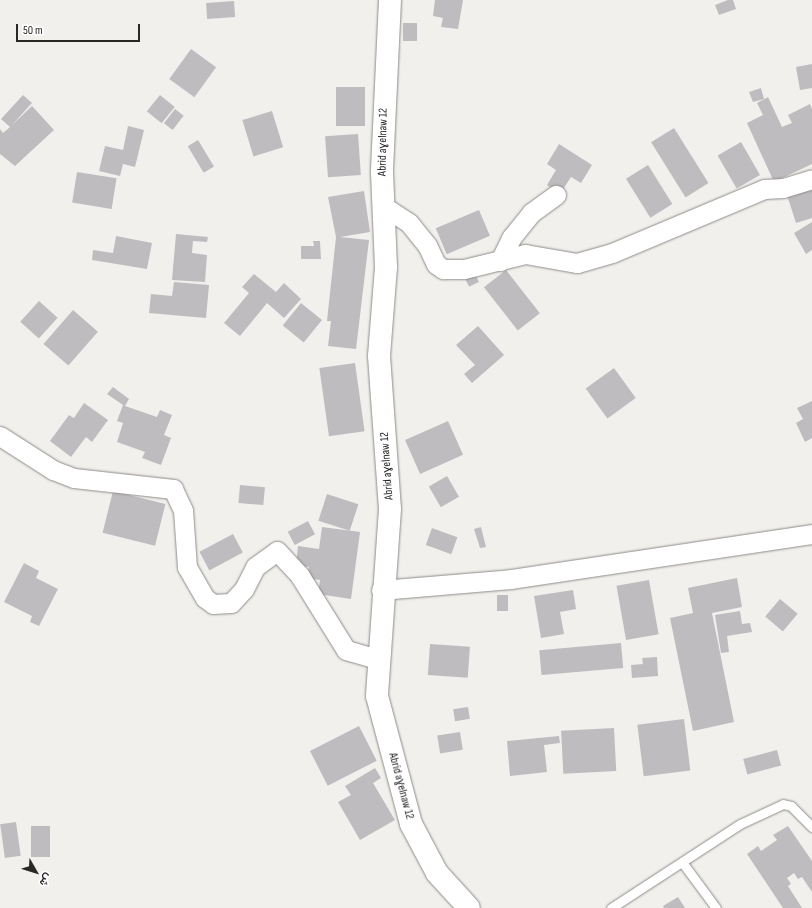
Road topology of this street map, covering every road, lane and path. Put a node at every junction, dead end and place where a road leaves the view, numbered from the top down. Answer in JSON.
{"nodes":[{"id":1,"x":390,"y":0,"type":"edge"},
{"id":2,"x":812,"y":179,"type":"edge"},
{"id":3,"x":556,"y":195,"type":"dead end"},
{"id":4,"x":383,"y":206,"type":"junction"},
{"id":5,"x":500,"y":261,"type":"junction"},
{"id":6,"x":0,"y":436,"type":"edge"},
{"id":7,"x":812,"y":534,"type":"edge"},
{"id":8,"x":381,"y":590,"type":"junction"},
{"id":9,"x":376,"y":659,"type":"junction"},
{"id":10,"x":812,"y":827,"type":"edge"},
{"id":11,"x":682,"y":862,"type":"junction"},
{"id":12,"x":469,"y":908,"type":"edge"},
{"id":13,"x":611,"y":908,"type":"edge"},
{"id":14,"x":716,"y":908,"type":"edge"}],
"edges":[{"from":1,"to":4,"type":"main road","name":"Abrid aɣelnaw 12"},
{"from":2,"to":5,"type":"street"},
{"from":3,"to":5,"type":"street"},
{"from":4,"to":5,"type":"street"},
{"from":4,"to":8,"type":"main road","name":"Abrid aɣelnaw 12"},
{"from":6,"to":9,"type":"street"},
{"from":7,"to":8,"type":"street"},
{"from":8,"to":9,"type":"main road","name":"Abrid aɣelnaw 12"},
{"from":9,"to":12,"type":"main road","name":"Abrid aɣelnaw 12"},
{"from":10,"to":11,"type":"lane"},
{"from":11,"to":13,"type":"lane"},
{"from":11,"to":14,"type":"lane"}]}
